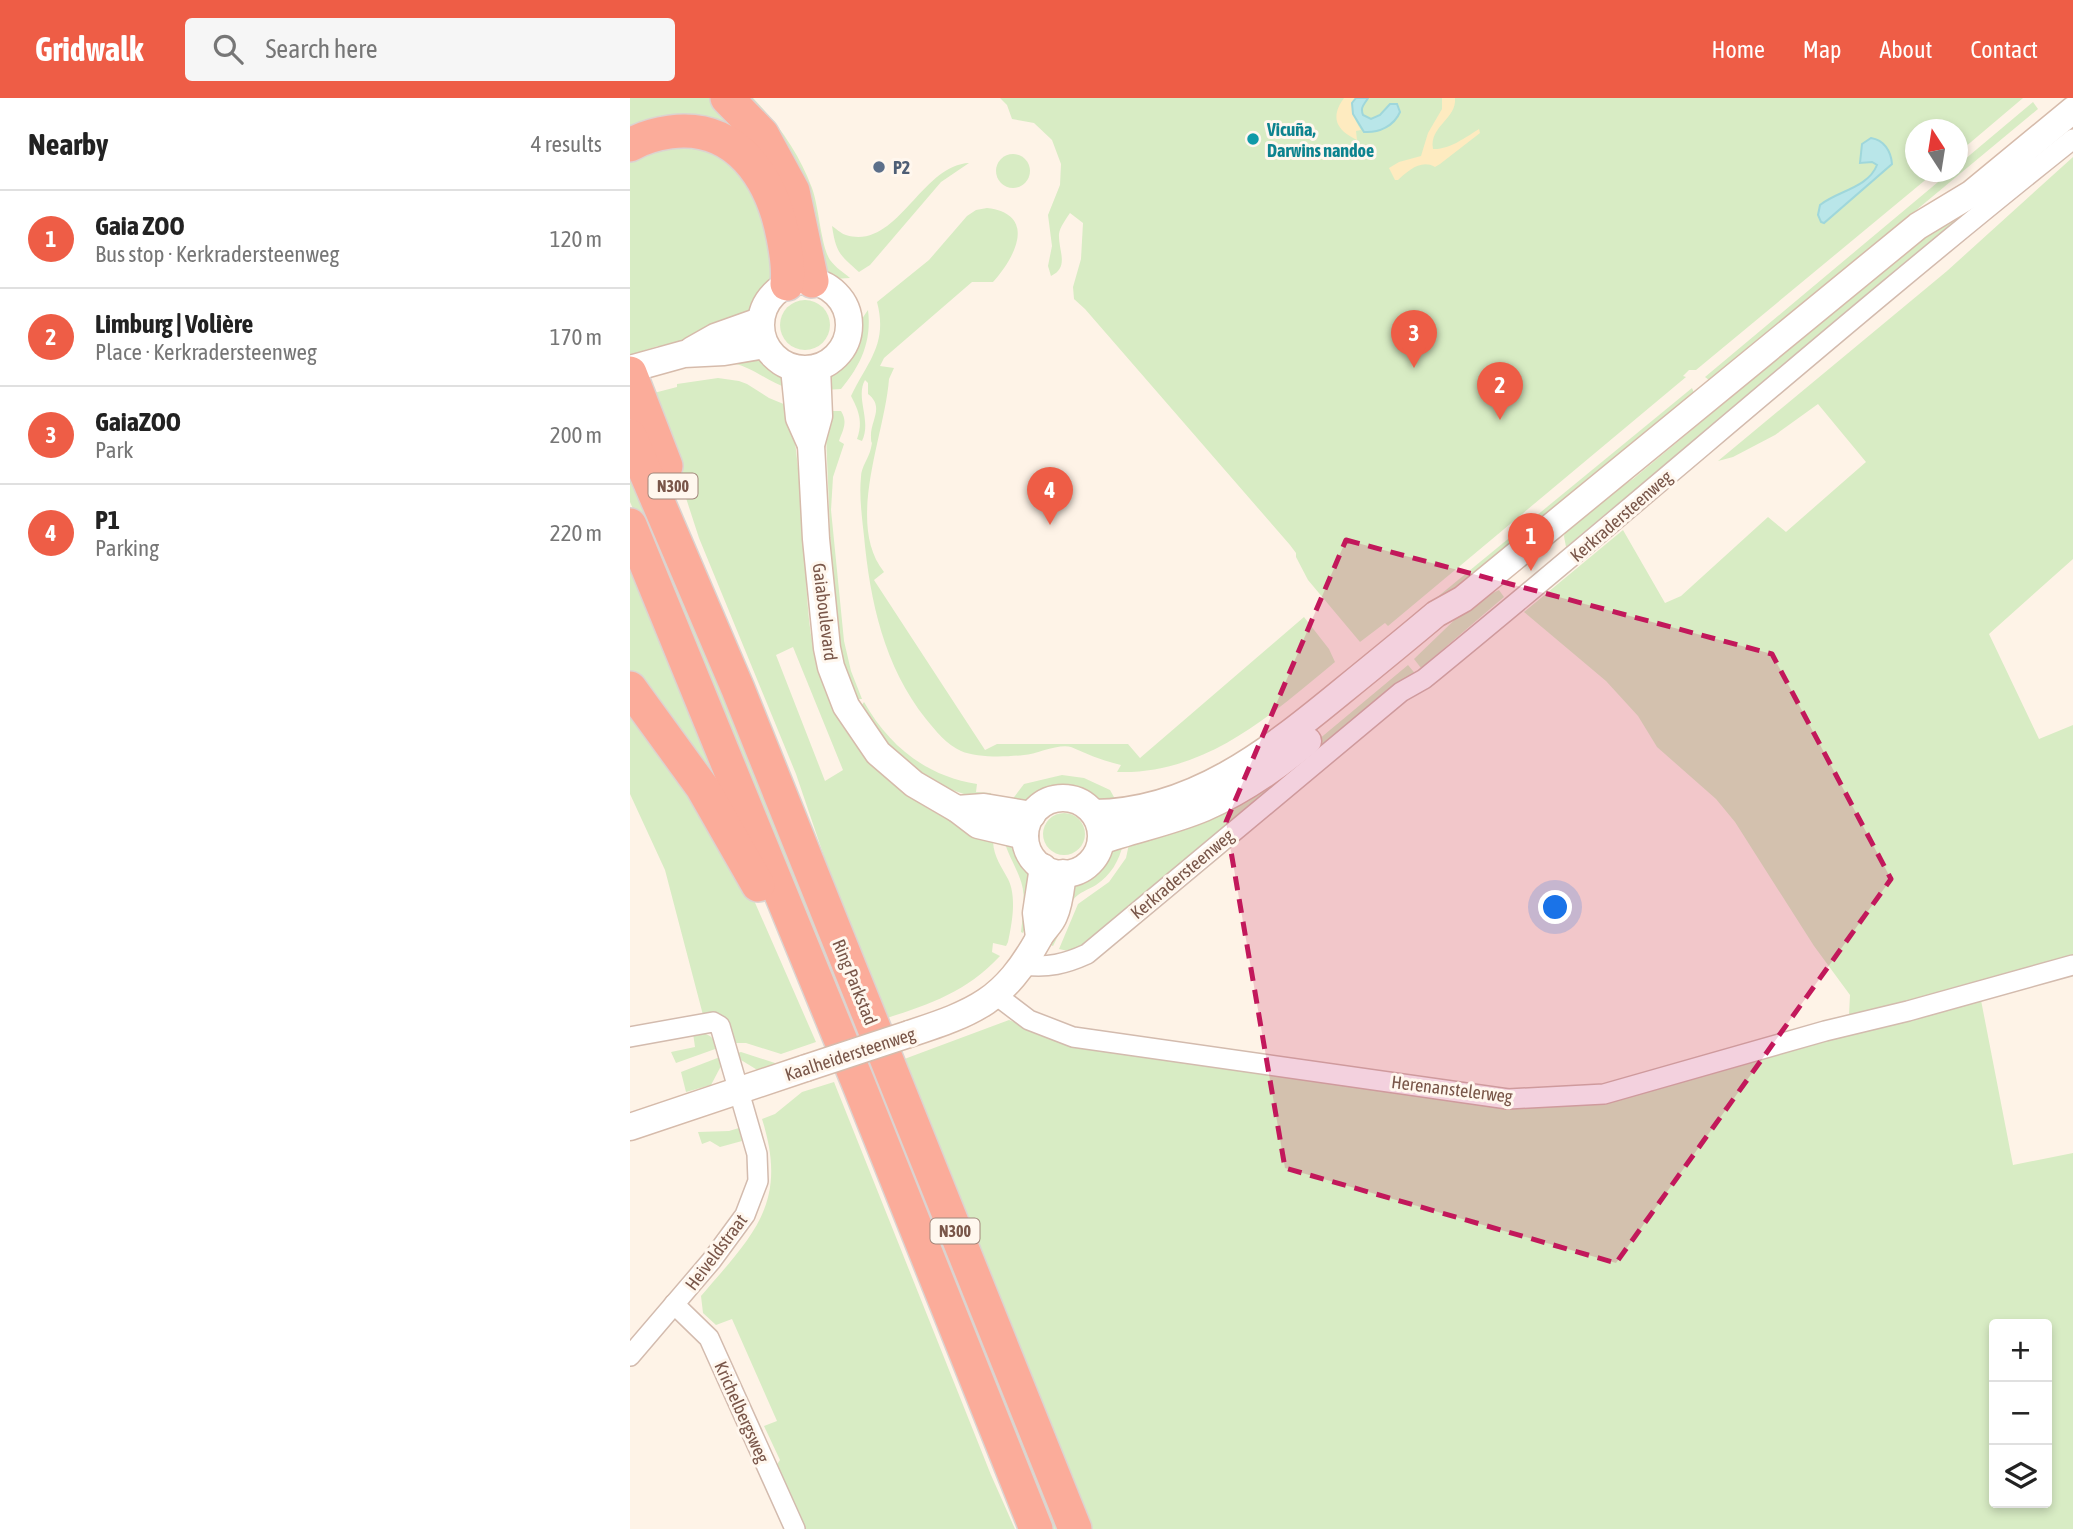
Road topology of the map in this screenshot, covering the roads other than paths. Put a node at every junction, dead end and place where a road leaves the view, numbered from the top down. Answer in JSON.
{"nodes":[{"id":1,"x":727,"y":98,"type":"edge"},
{"id":2,"x":2066,"y":116,"type":"edge"},
{"id":3,"x":630,"y":145,"type":"edge"},
{"id":4,"x":799,"y":283,"type":"junction"},
{"id":5,"x":762,"y":333,"type":"junction"},
{"id":6,"x":639,"y":368,"type":"edge"},
{"id":7,"x":805,"y":368,"type":"junction"},
{"id":8,"x":630,"y":436,"type":"edge"},
{"id":9,"x":630,"y":525,"type":"edge"},
{"id":10,"x":695,"y":586,"type":"junction"},
{"id":11,"x":1462,"y":598,"type":"junction"},
{"id":12,"x":630,"y":688,"type":"edge"},
{"id":13,"x":1094,"y":813,"type":"junction"},
{"id":14,"x":1028,"y":825,"type":"junction"},
{"id":15,"x":1101,"y":841,"type":"junction"},
{"id":16,"x":1053,"y":870,"type":"junction"},
{"id":17,"x":2073,"y":965,"type":"edge"},
{"id":18,"x":1034,"y":966,"type":"junction"},
{"id":19,"x":996,"y":995,"type":"junction"},
{"id":20,"x":828,"y":1009,"type":"junction"},
{"id":21,"x":630,"y":1037,"type":"edge"},
{"id":22,"x":739,"y":1090,"type":"junction"},
{"id":23,"x":630,"y":1127,"type":"edge"},
{"id":24,"x":674,"y":1304,"type":"junction"},
{"id":25,"x":630,"y":1356,"type":"edge"},
{"id":26,"x":794,"y":1529,"type":"edge"},
{"id":27,"x":1036,"y":1529,"type":"edge"},
{"id":28,"x":1075,"y":1529,"type":"edge"}],
"edges":[{"from":1,"to":4,"type":"highway"},
{"from":2,"to":11,"type":"main road","name":"Kerkradersteenweg"},
{"from":2,"to":18,"type":"street","name":"Kerkradersteenweg"},
{"from":3,"to":4,"type":"highway"},
{"from":4,"to":5,"type":"main road"},
{"from":4,"to":7,"type":"main road"},
{"from":5,"to":6,"type":"main road"},
{"from":5,"to":7,"type":"main road"},
{"from":6,"to":10,"type":"highway","number":"N300"},
{"from":7,"to":14,"type":"main road","name":"Gaiaboulevard"},
{"from":8,"to":10,"type":"highway","name":"Ring Parkstad","number":"N300"},
{"from":9,"to":20,"type":"highway","name":"Ring Parkstad","number":"N300"},
{"from":10,"to":28,"type":"highway","name":"Ring Parkstad","number":"N300"},
{"from":11,"to":13,"type":"main road","name":"Kerkradersteenweg"},
{"from":11,"to":15,"type":"main road","name":"Kerkradersteenweg"},
{"from":12,"to":20,"type":"highway","number":"N300"},
{"from":13,"to":14,"type":"main road"},
{"from":13,"to":15,"type":"main road"},
{"from":14,"to":16,"type":"main road"},
{"from":15,"to":16,"type":"main road"},
{"from":16,"to":18,"type":"main road","name":"Kaalheidersteenweg"},
{"from":17,"to":19,"type":"street","name":"Herenanstelerweg"},
{"from":18,"to":19,"type":"main road","name":"Kaalheidersteenweg"},
{"from":19,"to":22,"type":"main road","name":"Kaalheidersteenweg","bridge":true},
{"from":20,"to":27,"type":"highway","name":"Ring Parkstad","number":"N300"},
{"from":21,"to":22,"type":"street","name":"Heiveldstraat"},
{"from":22,"to":23,"type":"main road","name":"Kaalheidersteenweg"},
{"from":22,"to":24,"type":"street","name":"Heiveldstraat"},
{"from":24,"to":25,"type":"street","name":"Heiveldstraat"},
{"from":24,"to":26,"type":"street","name":"Krichelbergsweg"}]}
